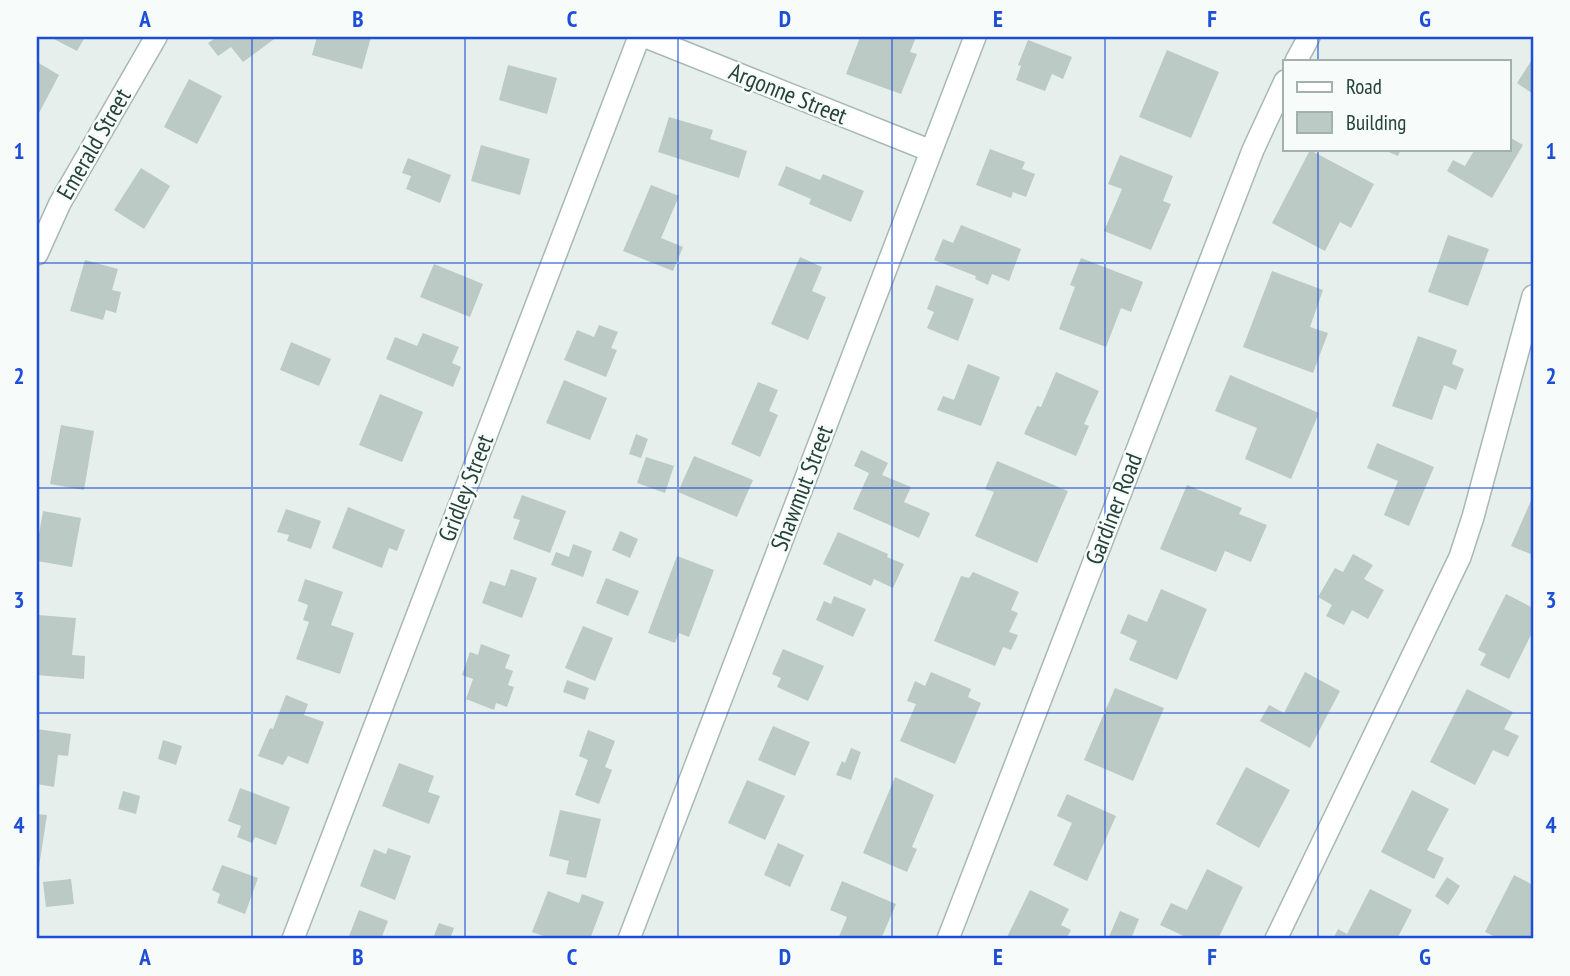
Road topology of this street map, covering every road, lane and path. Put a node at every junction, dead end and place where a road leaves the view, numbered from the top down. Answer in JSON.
{"nodes":[{"id":1,"x":156,"y":37,"type":"edge"},
{"id":2,"x":639,"y":37,"type":"edge"},
{"id":3,"x":646,"y":37,"type":"edge"},
{"id":4,"x":975,"y":37,"type":"edge"},
{"id":5,"x":1309,"y":37,"type":"edge"},
{"id":6,"x":1297,"y":60,"type":"edge"},
{"id":7,"x":1283,"y":85,"type":"edge"},
{"id":8,"x":931,"y":151,"type":"junction"},
{"id":9,"x":37,"y":254,"type":"edge"},
{"id":10,"x":1533,"y":296,"type":"edge"},
{"id":11,"x":293,"y":939,"type":"edge"},
{"id":12,"x":629,"y":939,"type":"edge"},
{"id":13,"x":948,"y":939,"type":"edge"},
{"id":14,"x":1276,"y":939,"type":"edge"}],
"edges":[{"from":1,"to":9,"type":"street","name":"Emerald Street"},
{"from":2,"to":11,"type":"street","name":"Gridley Street"},
{"from":3,"to":8,"type":"street","name":"Argonne Street"},
{"from":4,"to":8,"type":"street","name":"Shawmut Street"},
{"from":5,"to":6,"type":"street"},
{"from":7,"to":13,"type":"street","name":"Gardiner Road"},
{"from":8,"to":12,"type":"street","name":"Shawmut Street"},
{"from":10,"to":14,"type":"street"}]}
